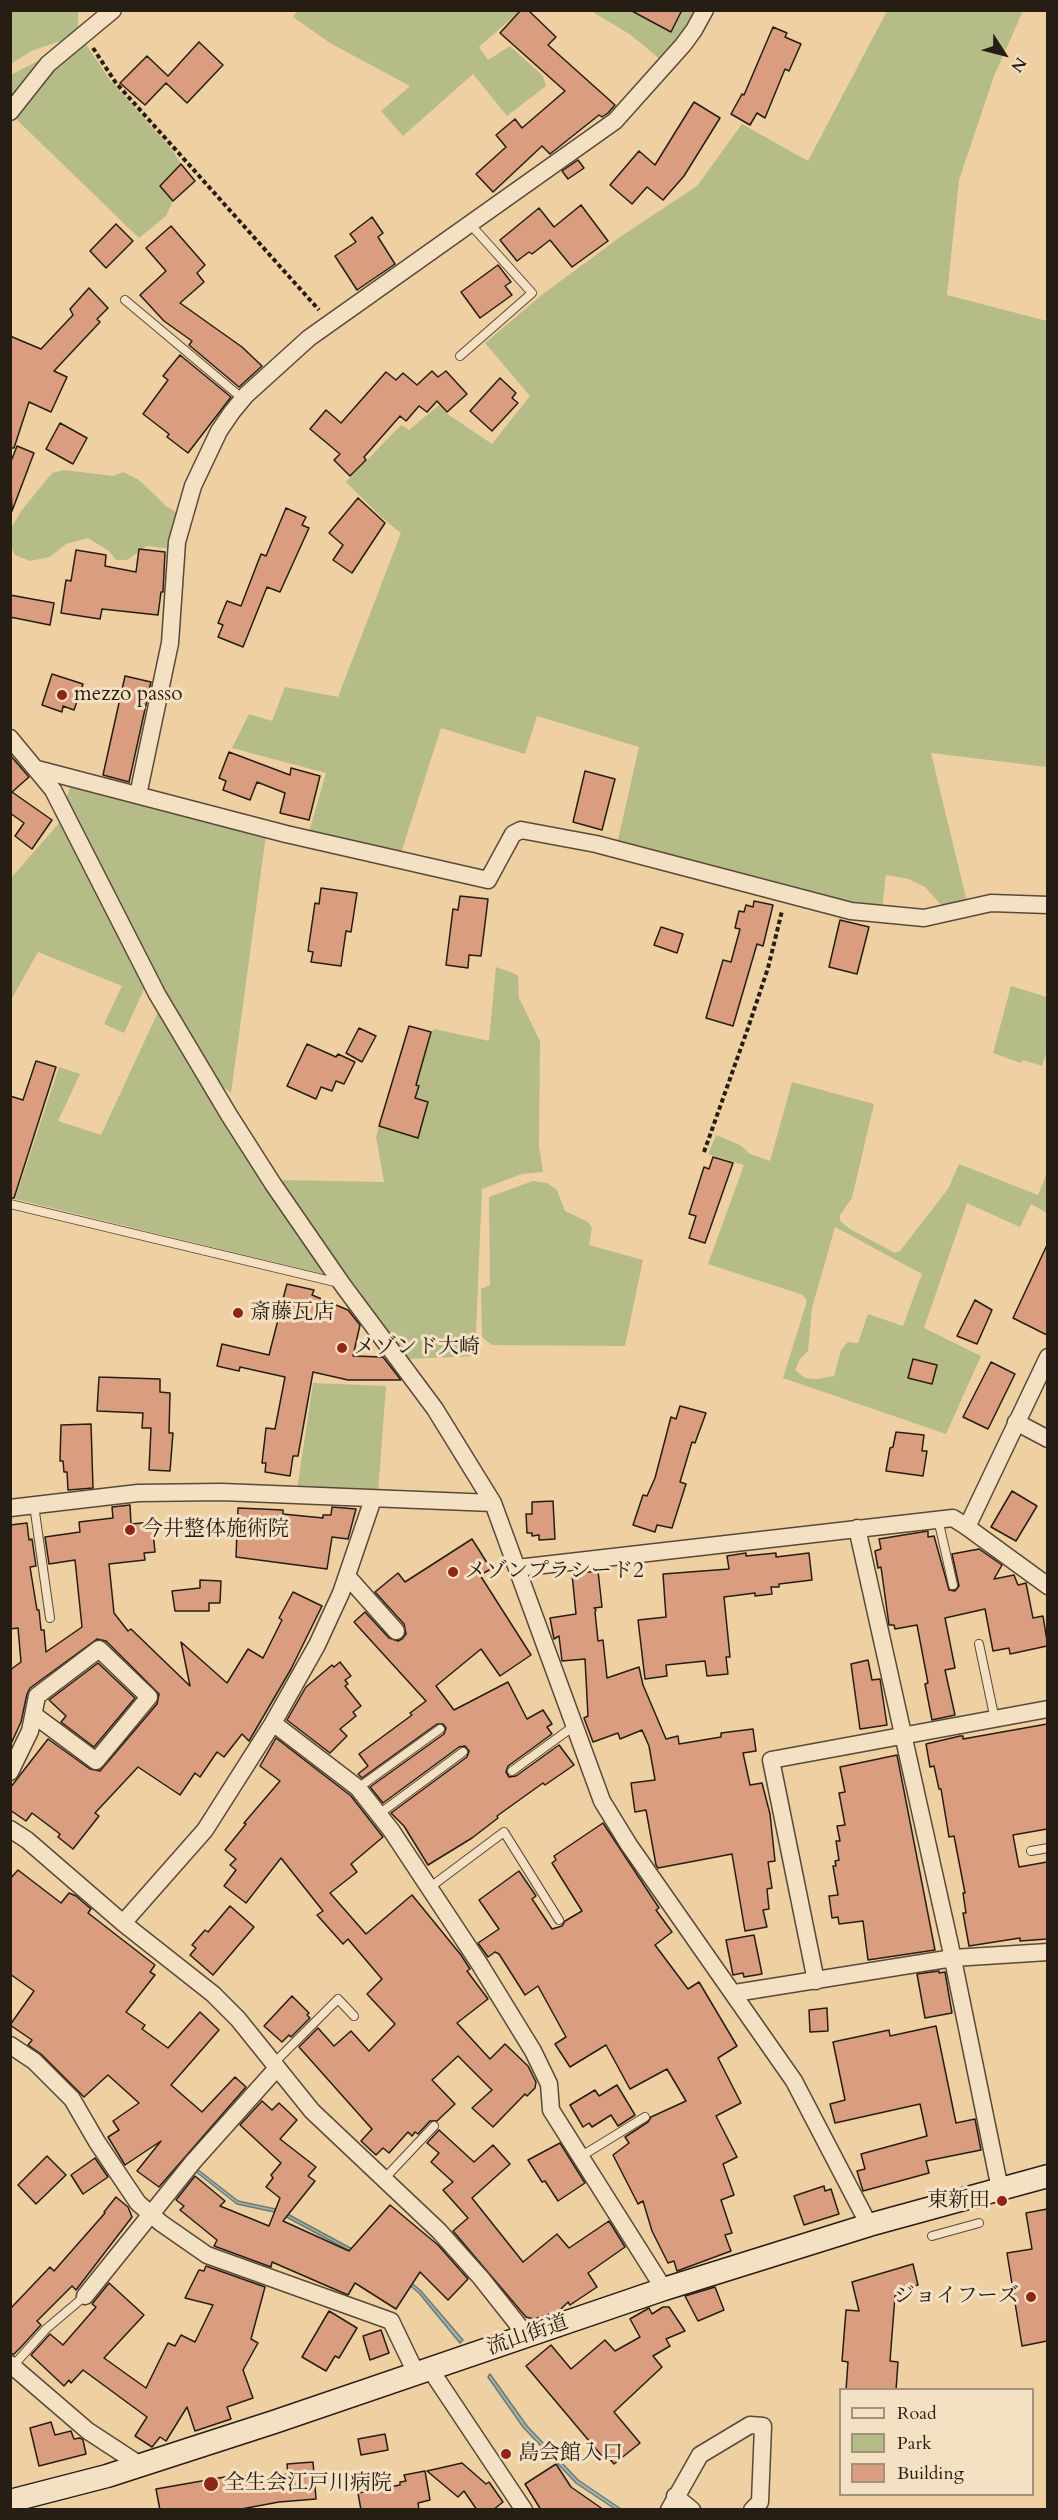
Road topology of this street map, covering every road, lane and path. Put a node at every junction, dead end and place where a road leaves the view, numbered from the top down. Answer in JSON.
{"nodes":[{"id":1,"x":113,"y":10,"type":"edge"},
{"id":2,"x":705,"y":10,"type":"edge"},
{"id":3,"x":83,"y":35,"type":"junction"},
{"id":4,"x":10,"y":112,"type":"edge"},
{"id":5,"x":470,"y":224,"type":"junction"},
{"id":6,"x":125,"y":300,"type":"dead end"},
{"id":7,"x":330,"y":322,"type":"junction"},
{"id":8,"x":460,"y":356,"type":"dead end"},
{"id":9,"x":243,"y":399,"type":"junction"},
{"id":10,"x":10,"y":738,"type":"edge"},
{"id":11,"x":36,"y":769,"type":"junction"},
{"id":12,"x":138,"y":795,"type":"junction"},
{"id":13,"x":786,"y":896,"type":"junction"},
{"id":14,"x":1047,"y":905,"type":"edge"},
{"id":15,"x":705,"y":1152,"type":"dead end"},
{"id":16,"x":10,"y":1204,"type":"edge"},
{"id":17,"x":342,"y":1284,"type":"junction"},
{"id":18,"x":1047,"y":1357,"type":"edge"},
{"id":19,"x":1017,"y":1422,"type":"junction"},
{"id":20,"x":1047,"y":1439,"type":"edge"},
{"id":21,"x":373,"y":1499,"type":"junction"},
{"id":22,"x":493,"y":1503,"type":"junction"},
{"id":23,"x":34,"y":1504,"type":"junction"},
{"id":24,"x":10,"y":1508,"type":"edge"},
{"id":25,"x":938,"y":1519,"type":"junction"},
{"id":26,"x":967,"y":1527,"type":"junction"},
{"id":27,"x":857,"y":1528,"type":"junction"},
{"id":28,"x":517,"y":1568,"type":"junction"},
{"id":29,"x":347,"y":1576,"type":"junction"},
{"id":30,"x":953,"y":1585,"type":"dead end"},
{"id":31,"x":1047,"y":1586,"type":"edge"},
{"id":32,"x":50,"y":1618,"type":"dead end"},
{"id":33,"x":396,"y":1631,"type":"dead end"},
{"id":34,"x":979,"y":1644,"type":"dead end"},
{"id":35,"x":1047,"y":1709,"type":"edge"},
{"id":36,"x":34,"y":1715,"type":"junction"},
{"id":37,"x":995,"y":1720,"type":"junction"},
{"id":38,"x":273,"y":1723,"type":"junction"},
{"id":39,"x":574,"y":1726,"type":"junction"},
{"id":40,"x":440,"y":1729,"type":"dead end"},
{"id":41,"x":905,"y":1736,"type":"junction"},
{"id":42,"x":463,"y":1752,"type":"dead end"},
{"id":43,"x":512,"y":1771,"type":"dead end"},
{"id":44,"x":10,"y":1772,"type":"edge"},
{"id":45,"x":358,"y":1788,"type":"junction"},
{"id":46,"x":379,"y":1814,"type":"junction"},
{"id":47,"x":10,"y":1829,"type":"edge"},
{"id":48,"x":1047,"y":1848,"type":"edge"},
{"id":49,"x":1031,"y":1851,"type":"dead end"},
{"id":50,"x":428,"y":1888,"type":"junction"},
{"id":51,"x":559,"y":1920,"type":"dead end"},
{"id":52,"x":123,"y":1923,"type":"junction"},
{"id":53,"x":1047,"y":1952,"type":"edge"},
{"id":54,"x":953,"y":1958,"type":"junction"},
{"id":55,"x":816,"y":1981,"type":"junction"},
{"id":56,"x":735,"y":1993,"type":"junction"},
{"id":57,"x":354,"y":2016,"type":"dead end"},
{"id":58,"x":12,"y":2050,"type":"edge"},
{"id":59,"x":275,"y":2065,"type":"junction"},
{"id":60,"x":645,"y":2117,"type":"dead end"},
{"id":61,"x":434,"y":2126,"type":"dead end"},
{"id":62,"x":580,"y":2157,"type":"junction"},
{"id":63,"x":1047,"y":2176,"type":"edge"},
{"id":64,"x":384,"y":2179,"type":"junction"},
{"id":65,"x":1000,"y":2189,"type":"junction"},
{"id":66,"x":151,"y":2214,"type":"junction"},
{"id":67,"x":979,"y":2223,"type":"dead end"},
{"id":68,"x":869,"y":2225,"type":"junction"},
{"id":69,"x":932,"y":2236,"type":"dead end"},
{"id":70,"x":664,"y":2289,"type":"junction"},
{"id":71,"x":85,"y":2296,"type":"joint"},
{"id":72,"x":527,"y":2336,"type":"junction"},
{"id":73,"x":12,"y":2365,"type":"edge"},
{"id":74,"x":423,"y":2371,"type":"junction"},
{"id":75,"x":140,"y":2465,"type":"junction"},
{"id":76,"x":10,"y":2501,"type":"edge"},
{"id":77,"x":672,"y":2503,"type":"edge"},
{"id":78,"x":524,"y":2510,"type":"edge"},
{"id":79,"x":692,"y":2510,"type":"edge"},
{"id":80,"x":752,"y":2510,"type":"edge"}],
"edges":[{"from":1,"to":3,"type":"street"},
{"from":2,"to":5,"type":"street"},
{"from":3,"to":4,"type":"street"},
{"from":3,"to":7,"type":"path"},
{"from":5,"to":7,"type":"street"},
{"from":5,"to":8,"type":"lane"},
{"from":6,"to":9,"type":"lane"},
{"from":7,"to":9,"type":"street"},
{"from":9,"to":12,"type":"street"},
{"from":10,"to":11,"type":"street"},
{"from":11,"to":12,"type":"street"},
{"from":11,"to":17,"type":"street"},
{"from":12,"to":13,"type":"street"},
{"from":13,"to":14,"type":"street"},
{"from":13,"to":15,"type":"path"},
{"from":16,"to":17,"type":"lane"},
{"from":17,"to":22,"type":"street"},
{"from":18,"to":19,"type":"street"},
{"from":19,"to":20,"type":"street"},
{"from":19,"to":26,"type":"street"},
{"from":21,"to":22,"type":"street"},
{"from":21,"to":23,"type":"street"},
{"from":21,"to":29,"type":"street"},
{"from":22,"to":28,"type":"street"},
{"from":23,"to":24,"type":"street"},
{"from":23,"to":32,"type":"lane"},
{"from":25,"to":26,"type":"street"},
{"from":25,"to":27,"type":"street"},
{"from":25,"to":30,"type":"lane"},
{"from":26,"to":31,"type":"street"},
{"from":27,"to":28,"type":"street"},
{"from":27,"to":41,"type":"street"},
{"from":28,"to":39,"type":"street"},
{"from":29,"to":33,"type":"street"},
{"from":29,"to":38,"type":"street"},
{"from":34,"to":37,"type":"lane"},
{"from":35,"to":37,"type":"street"},
{"from":36,"to":36,"type":"street"},
{"from":36,"to":44,"type":"street"},
{"from":37,"to":41,"type":"street"},
{"from":38,"to":45,"type":"street"},
{"from":38,"to":52,"type":"street"},
{"from":39,"to":43,"type":"lane"},
{"from":39,"to":56,"type":"street"},
{"from":40,"to":45,"type":"lane"},
{"from":41,"to":54,"type":"street"},
{"from":41,"to":55,"type":"street"},
{"from":42,"to":46,"type":"lane"},
{"from":45,"to":46,"type":"street"},
{"from":46,"to":50,"type":"street"},
{"from":47,"to":52,"type":"street"},
{"from":48,"to":49,"type":"lane"},
{"from":50,"to":51,"type":"lane"},
{"from":50,"to":62,"type":"street"},
{"from":52,"to":59,"type":"street"},
{"from":53,"to":54,"type":"street"},
{"from":54,"to":55,"type":"street"},
{"from":54,"to":65,"type":"street"},
{"from":55,"to":56,"type":"street"},
{"from":56,"to":68,"type":"street"},
{"from":57,"to":59,"type":"lane"},
{"from":58,"to":66,"type":"street"},
{"from":59,"to":64,"type":"street"},
{"from":59,"to":66,"type":"street"},
{"from":60,"to":62,"type":"lane"},
{"from":61,"to":64,"type":"lane"},
{"from":62,"to":70,"type":"street"},
{"from":63,"to":65,"type":"street","name":"流山街道"},
{"from":64,"to":72,"type":"street"},
{"from":65,"to":68,"type":"street","name":"流山街道"},
{"from":66,"to":71,"type":"street"},
{"from":66,"to":74,"type":"street"},
{"from":67,"to":69,"type":"lane"},
{"from":68,"to":70,"type":"street","name":"流山街道"},
{"from":70,"to":72,"type":"street","name":"流山街道"},
{"from":71,"to":73,"type":"lane"},
{"from":72,"to":74,"type":"street","name":"流山街道"},
{"from":73,"to":75,"type":"street"},
{"from":74,"to":75,"type":"street","name":"流山街道"},
{"from":74,"to":78,"type":"street"},
{"from":75,"to":76,"type":"street","name":"流山街道"},
{"from":77,"to":79,"type":"street"},
{"from":77,"to":80,"type":"street"}]}
